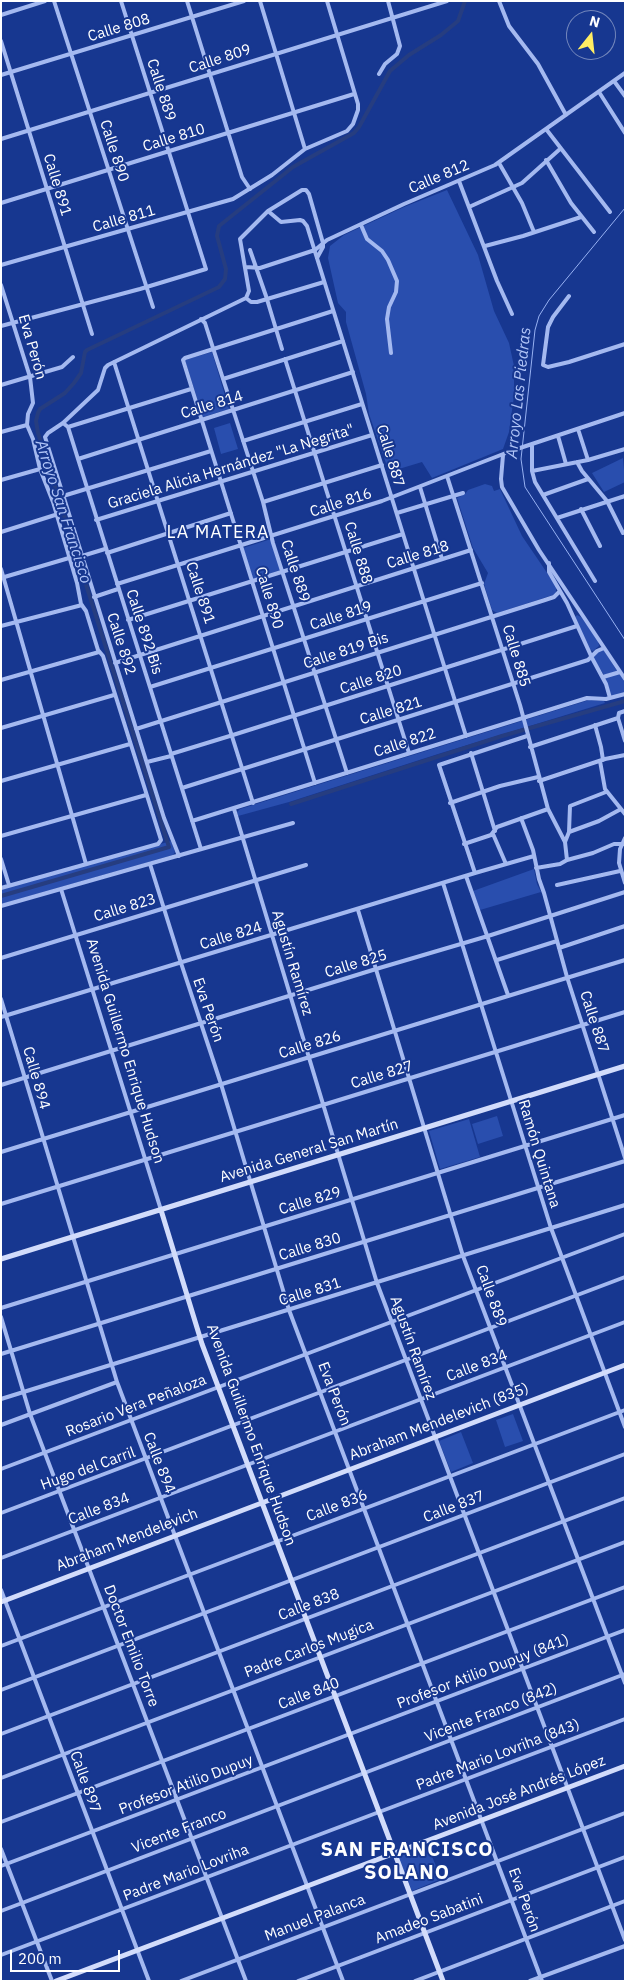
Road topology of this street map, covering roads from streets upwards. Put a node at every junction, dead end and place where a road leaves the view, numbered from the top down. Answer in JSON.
{"nodes":[{"id":1,"x":45,"y":1,"type":"edge"},
{"id":2,"x":54,"y":1,"type":"edge"},
{"id":3,"x":121,"y":1,"type":"edge"},
{"id":4,"x":187,"y":1,"type":"edge"},
{"id":5,"x":244,"y":1,"type":"edge"},
{"id":6,"x":260,"y":1,"type":"edge"},
{"id":7,"x":327,"y":1,"type":"edge"},
{"id":8,"x":388,"y":1,"type":"edge"},
{"id":9,"x":423,"y":1,"type":"edge"},
{"id":10,"x":447,"y":1,"type":"edge"},
{"id":11,"x":499,"y":1,"type":"edge"},
{"id":12,"x":425,"y":8,"type":"junction"},
{"id":13,"x":1,"y":15,"type":"edge"},
{"id":14,"x":192,"y":17,"type":"junction"},
{"id":15,"x":392,"y":18,"type":"junction"},
{"id":16,"x":131,"y":35,"type":"junction"},
{"id":17,"x":336,"y":35,"type":"junction"},
{"id":18,"x":1,"y":41,"type":"edge"},
{"id":19,"x":276,"y":54,"type":"junction"},
{"id":20,"x":71,"y":55,"type":"junction"},
{"id":21,"x":10,"y":72,"type":"junction"},
{"id":22,"x":625,"y":73,"type":"edge"},
{"id":23,"x":210,"y":74,"type":"junction"},
{"id":24,"x":380,"y":74,"type":"dead end"},
{"id":25,"x":1,"y":75,"type":"edge"},
{"id":26,"x":614,"y":81,"type":"junction"},
{"id":27,"x":599,"y":92,"type":"junction"},
{"id":28,"x":150,"y":93,"type":"junction"},
{"id":29,"x":354,"y":94,"type":"junction"},
{"id":30,"x":625,"y":96,"type":"edge"},
{"id":31,"x":294,"y":111,"type":"junction"},
{"id":32,"x":90,"y":112,"type":"junction"},
{"id":33,"x":566,"y":115,"type":"junction"},
{"id":34,"x":546,"y":129,"type":"junction"},
{"id":35,"x":29,"y":131,"type":"junction"},
{"id":36,"x":228,"y":133,"type":"junction"},
{"id":37,"x":625,"y":133,"type":"edge"},
{"id":38,"x":1,"y":140,"type":"edge"},
{"id":39,"x":305,"y":149,"type":"junction"},
{"id":40,"x":560,"y":149,"type":"junction"},
{"id":41,"x":169,"y":151,"type":"junction"},
{"id":42,"x":546,"y":160,"type":"junction"},
{"id":43,"x":499,"y":163,"type":"junction"},
{"id":44,"x":108,"y":170,"type":"junction"},
{"id":45,"x":459,"y":181,"type":"junction"},
{"id":46,"x":512,"y":188,"type":"junction"},
{"id":47,"x":46,"y":189,"type":"junction"},
{"id":48,"x":250,"y":189,"type":"junction"},
{"id":49,"x":1,"y":203,"type":"edge"},
{"id":50,"x":469,"y":207,"type":"junction"},
{"id":51,"x":268,"y":211,"type":"junction"},
{"id":52,"x":189,"y":212,"type":"junction"},
{"id":53,"x":610,"y":212,"type":"dead end"},
{"id":54,"x":581,"y":217,"type":"junction"},
{"id":55,"x":361,"y":225,"type":"junction"},
{"id":56,"x":127,"y":229,"type":"junction"},
{"id":57,"x":534,"y":232,"type":"junction"},
{"id":58,"x":594,"y":232,"type":"dead end"},
{"id":59,"x":323,"y":243,"type":"junction"},
{"id":60,"x":484,"y":246,"type":"junction"},
{"id":61,"x":64,"y":247,"type":"junction"},
{"id":62,"x":250,"y":250,"type":"dead end"},
{"id":63,"x":314,"y":250,"type":"junction"},
{"id":64,"x":317,"y":258,"type":"junction"},
{"id":65,"x":1,"y":265,"type":"edge"},
{"id":66,"x":246,"y":267,"type":"junction"},
{"id":67,"x":258,"y":269,"type":"junction"},
{"id":68,"x":324,"y":282,"type":"junction"},
{"id":69,"x":1,"y":285,"type":"edge"},
{"id":70,"x":146,"y":287,"type":"junction"},
{"id":71,"x":569,"y":296,"type":"dead end"},
{"id":72,"x":246,"y":298,"type":"junction"},
{"id":73,"x":268,"y":299,"type":"junction"},
{"id":74,"x":81,"y":304,"type":"junction"},
{"id":75,"x":153,"y":307,"type":"dead end"},
{"id":76,"x":333,"y":312,"type":"junction"},
{"id":77,"x":512,"y":314,"type":"dead end"},
{"id":78,"x":201,"y":319,"type":"junction"},
{"id":79,"x":13,"y":323,"type":"junction"},
{"id":80,"x":1,"y":326,"type":"edge"},
{"id":81,"x":275,"y":329,"type":"junction"},
{"id":82,"x":92,"y":334,"type":"dead end"},
{"id":83,"x":343,"y":341,"type":"junction"},
{"id":84,"x":625,"y":344,"type":"edge"},
{"id":85,"x":213,"y":348,"type":"junction"},
{"id":86,"x":282,"y":349,"type":"dead end"},
{"id":87,"x":391,"y":353,"type":"dead end"},
{"id":88,"x":73,"y":357,"type":"dead end"},
{"id":89,"x":285,"y":359,"type":"junction"},
{"id":90,"x":114,"y":362,"type":"junction"},
{"id":91,"x":353,"y":372,"type":"junction"},
{"id":92,"x":30,"y":377,"type":"junction"},
{"id":93,"x":223,"y":379,"type":"junction"},
{"id":94,"x":1,"y":385,"type":"edge"},
{"id":95,"x":191,"y":389,"type":"junction"},
{"id":96,"x":295,"y":390,"type":"junction"},
{"id":97,"x":362,"y":404,"type":"junction"},
{"id":98,"x":130,"y":408,"type":"junction"},
{"id":99,"x":233,"y":410,"type":"junction"},
{"id":100,"x":625,"y":414,"type":"edge"},
{"id":101,"x":201,"y":420,"type":"junction"},
{"id":102,"x":304,"y":421,"type":"junction"},
{"id":103,"x":63,"y":423,"type":"junction"},
{"id":104,"x":27,"y":425,"type":"junction"},
{"id":105,"x":68,"y":428,"type":"junction"},
{"id":106,"x":578,"y":429,"type":"junction"},
{"id":107,"x":1,"y":432,"type":"edge"},
{"id":108,"x":372,"y":435,"type":"junction"},
{"id":109,"x":558,"y":436,"type":"junction"},
{"id":110,"x":140,"y":439,"type":"junction"},
{"id":111,"x":243,"y":441,"type":"junction"},
{"id":112,"x":532,"y":444,"type":"junction"},
{"id":113,"x":625,"y":449,"type":"edge"},
{"id":114,"x":211,"y":451,"type":"junction"},
{"id":115,"x":314,"y":452,"type":"junction"},
{"id":116,"x":504,"y":455,"type":"junction"},
{"id":117,"x":78,"y":459,"type":"junction"},
{"id":118,"x":588,"y":460,"type":"junction"},
{"id":119,"x":577,"y":462,"type":"junction"},
{"id":120,"x":566,"y":464,"type":"junction"},
{"id":121,"x":382,"y":466,"type":"junction"},
{"id":122,"x":40,"y":469,"type":"junction"},
{"id":123,"x":149,"y":471,"type":"junction"},
{"id":124,"x":532,"y":471,"type":"junction"},
{"id":125,"x":252,"y":472,"type":"junction"},
{"id":126,"x":447,"y":476,"type":"junction"},
{"id":127,"x":588,"y":479,"type":"junction"},
{"id":128,"x":1,"y":480,"type":"edge"},
{"id":129,"x":221,"y":482,"type":"junction"},
{"id":130,"x":324,"y":484,"type":"junction"},
{"id":131,"x":420,"y":487,"type":"junction"},
{"id":132,"x":87,"y":490,"type":"junction"},
{"id":133,"x":463,"y":492,"type":"dead end"},
{"id":134,"x":453,"y":495,"type":"junction"},
{"id":135,"x":543,"y":495,"type":"junction"},
{"id":136,"x":63,"y":496,"type":"junction"},
{"id":137,"x":625,"y":496,"type":"edge"},
{"id":138,"x":392,"y":498,"type":"junction"},
{"id":139,"x":159,"y":501,"type":"junction"},
{"id":140,"x":607,"y":501,"type":"junction"},
{"id":141,"x":262,"y":502,"type":"junction"},
{"id":142,"x":424,"y":503,"type":"junction"},
{"id":143,"x":582,"y":509,"type":"junction"},
{"id":144,"x":231,"y":513,"type":"junction"},
{"id":145,"x":397,"y":513,"type":"junction"},
{"id":146,"x":55,"y":515,"type":"junction"},
{"id":147,"x":334,"y":516,"type":"junction"},
{"id":148,"x":557,"y":518,"type":"junction"},
{"id":149,"x":96,"y":520,"type":"junction"},
{"id":150,"x":1,"y":532,"type":"edge"},
{"id":151,"x":169,"y":532,"type":"junction"},
{"id":152,"x":403,"y":534,"type":"junction"},
{"id":153,"x":623,"y":534,"type":"dead end"},
{"id":154,"x":272,"y":537,"type":"junction"},
{"id":155,"x":241,"y":546,"type":"junction"},
{"id":156,"x":600,"y":546,"type":"dead end"},
{"id":157,"x":471,"y":550,"type":"junction"},
{"id":158,"x":106,"y":551,"type":"junction"},
{"id":159,"x":347,"y":552,"type":"junction"},
{"id":160,"x":82,"y":556,"type":"junction"},
{"id":161,"x":69,"y":558,"type":"junction"},
{"id":162,"x":442,"y":559,"type":"junction"},
{"id":163,"x":549,"y":563,"type":"junction"},
{"id":164,"x":179,"y":565,"type":"junction"},
{"id":165,"x":414,"y":568,"type":"junction"},
{"id":166,"x":1,"y":569,"type":"edge"},
{"id":167,"x":283,"y":572,"type":"junction"},
{"id":168,"x":3,"y":577,"type":"edge"},
{"id":169,"x":595,"y":580,"type":"dead end"},
{"id":170,"x":252,"y":582,"type":"junction"},
{"id":171,"x":482,"y":583,"type":"junction"},
{"id":172,"x":118,"y":586,"type":"junction"},
{"id":173,"x":356,"y":586,"type":"junction"},
{"id":174,"x":560,"y":591,"type":"junction"},
{"id":175,"x":94,"y":597,"type":"junction"},
{"id":176,"x":190,"y":601,"type":"junction"},
{"id":177,"x":424,"y":601,"type":"junction"},
{"id":178,"x":82,"y":605,"type":"junction"},
{"id":179,"x":294,"y":606,"type":"junction"},
{"id":180,"x":580,"y":612,"type":"junction"},
{"id":181,"x":263,"y":615,"type":"junction"},
{"id":182,"x":573,"y":616,"type":"junction"},
{"id":183,"x":492,"y":617,"type":"junction"},
{"id":184,"x":128,"y":620,"type":"junction"},
{"id":185,"x":367,"y":620,"type":"junction"},
{"id":186,"x":17,"y":622,"type":"junction"},
{"id":187,"x":1,"y":626,"type":"edge"},
{"id":188,"x":577,"y":626,"type":"junction"},
{"id":189,"x":201,"y":634,"type":"junction"},
{"id":190,"x":434,"y":635,"type":"junction"},
{"id":191,"x":305,"y":639,"type":"junction"},
{"id":192,"x":604,"y":648,"type":"junction"},
{"id":193,"x":273,"y":649,"type":"junction"},
{"id":194,"x":502,"y":650,"type":"junction"},
{"id":195,"x":99,"y":652,"type":"junction"},
{"id":196,"x":377,"y":653,"type":"junction"},
{"id":197,"x":138,"y":655,"type":"junction"},
{"id":198,"x":592,"y":658,"type":"junction"},
{"id":199,"x":115,"y":662,"type":"junction"},
{"id":200,"x":211,"y":668,"type":"junction"},
{"id":201,"x":445,"y":668,"type":"junction"},
{"id":202,"x":31,"y":671,"type":"junction"},
{"id":203,"x":620,"y":672,"type":"junction"},
{"id":204,"x":316,"y":673,"type":"junction"},
{"id":205,"x":603,"y":677,"type":"junction"},
{"id":206,"x":625,"y":679,"type":"edge"},
{"id":207,"x":1,"y":680,"type":"edge"},
{"id":208,"x":283,"y":683,"type":"junction"},
{"id":209,"x":513,"y":685,"type":"junction"},
{"id":210,"x":150,"y":687,"type":"junction"},
{"id":211,"x":387,"y":687,"type":"junction"},
{"id":212,"x":114,"y":694,"type":"junction"},
{"id":213,"x":625,"y":694,"type":"edge"},
{"id":214,"x":610,"y":698,"type":"junction"},
{"id":215,"x":222,"y":702,"type":"junction"},
{"id":216,"x":456,"y":702,"type":"junction"},
{"id":217,"x":326,"y":706,"type":"junction"},
{"id":218,"x":625,"y":711,"type":"edge"},
{"id":219,"x":44,"y":716,"type":"junction"},
{"id":220,"x":294,"y":716,"type":"junction"},
{"id":221,"x":523,"y":718,"type":"junction"},
{"id":222,"x":618,"y":718,"type":"junction"},
{"id":223,"x":398,"y":720,"type":"junction"},
{"id":224,"x":159,"y":721,"type":"junction"},
{"id":225,"x":595,"y":726,"type":"junction"},
{"id":226,"x":1,"y":728,"type":"edge"},
{"id":227,"x":136,"y":729,"type":"junction"},
{"id":228,"x":233,"y":735,"type":"junction"},
{"id":229,"x":527,"y":735,"type":"junction"},
{"id":230,"x":466,"y":736,"type":"junction"},
{"id":231,"x":336,"y":740,"type":"junction"},
{"id":232,"x":625,"y":741,"type":"edge"},
{"id":233,"x":130,"y":744,"type":"junction"},
{"id":234,"x":530,"y":747,"type":"junction"},
{"id":235,"x":304,"y":750,"type":"junction"},
{"id":236,"x":409,"y":753,"type":"junction"},
{"id":237,"x":471,"y":753,"type":"junction"},
{"id":238,"x":171,"y":755,"type":"junction"},
{"id":239,"x":625,"y":755,"type":"edge"},
{"id":240,"x":601,"y":760,"type":"junction"},
{"id":241,"x":147,"y":762,"type":"junction"},
{"id":242,"x":58,"y":766,"type":"junction"},
{"id":243,"x":243,"y":769,"type":"junction"},
{"id":244,"x":347,"y":773,"type":"junction"},
{"id":245,"x":539,"y":779,"type":"junction"},
{"id":246,"x":1,"y":781,"type":"edge"},
{"id":247,"x":315,"y":783,"type":"junction"},
{"id":248,"x":182,"y":788,"type":"junction"},
{"id":249,"x":483,"y":790,"type":"junction"},
{"id":250,"x":606,"y":792,"type":"junction"},
{"id":251,"x":146,"y":794,"type":"junction"},
{"id":252,"x":254,"y":803,"type":"junction"},
{"id":253,"x":450,"y":803,"type":"junction"},
{"id":254,"x":234,"y":809,"type":"junction"},
{"id":255,"x":548,"y":809,"type":"junction"},
{"id":256,"x":620,"y":809,"type":"junction"},
{"id":257,"x":625,"y":814,"type":"edge"},
{"id":258,"x":72,"y":816,"type":"junction"},
{"id":259,"x":521,"y":818,"type":"junction"},
{"id":260,"x":192,"y":821,"type":"junction"},
{"id":261,"x":293,"y":823,"type":"dead end"},
{"id":262,"x":494,"y":832,"type":"junction"},
{"id":263,"x":569,"y":832,"type":"junction"},
{"id":264,"x":1,"y":836,"type":"edge"},
{"id":265,"x":242,"y":837,"type":"junction"},
{"id":266,"x":625,"y":838,"type":"edge"},
{"id":267,"x":565,"y":842,"type":"junction"},
{"id":268,"x":464,"y":844,"type":"junction"},
{"id":269,"x":624,"y":844,"type":"edge"},
{"id":270,"x":201,"y":849,"type":"junction"},
{"id":271,"x":178,"y":856,"type":"junction"},
{"id":272,"x":534,"y":856,"type":"junction"},
{"id":273,"x":1,"y":859,"type":"edge"},
{"id":274,"x":567,"y":860,"type":"junction"},
{"id":275,"x":86,"y":864,"type":"junction"},
{"id":276,"x":150,"y":864,"type":"junction"},
{"id":277,"x":506,"y":864,"type":"junction"},
{"id":278,"x":306,"y":865,"type":"dead end"},
{"id":279,"x":536,"y":868,"type":"junction"},
{"id":280,"x":620,"y":871,"type":"junction"},
{"id":281,"x":475,"y":873,"type":"junction"},
{"id":282,"x":466,"y":876,"type":"junction"},
{"id":283,"x":256,"y":880,"type":"junction"},
{"id":284,"x":444,"y":883,"type":"junction"},
{"id":285,"x":625,"y":883,"type":"edge"},
{"id":286,"x":9,"y":885,"type":"junction"},
{"id":287,"x":557,"y":885,"type":"dead end"},
{"id":288,"x":1,"y":888,"type":"edge"},
{"id":289,"x":61,"y":889,"type":"junction"},
{"id":290,"x":625,"y":892,"type":"edge"},
{"id":291,"x":1,"y":906,"type":"edge"},
{"id":292,"x":164,"y":908,"type":"junction"},
{"id":293,"x":358,"y":910,"type":"junction"},
{"id":294,"x":550,"y":916,"type":"junction"},
{"id":295,"x":625,"y":926,"type":"edge"},
{"id":296,"x":76,"y":935,"type":"junction"},
{"id":297,"x":272,"y":935,"type":"junction"},
{"id":298,"x":488,"y":936,"type":"junction"},
{"id":299,"x":557,"y":941,"type":"junction"},
{"id":300,"x":463,"y":943,"type":"junction"},
{"id":301,"x":559,"y":948,"type":"junction"},
{"id":302,"x":1,"y":958,"type":"edge"},
{"id":303,"x":497,"y":960,"type":"junction"},
{"id":304,"x":625,"y":960,"type":"edge"},
{"id":305,"x":181,"y":963,"type":"junction"},
{"id":306,"x":376,"y":969,"type":"junction"},
{"id":307,"x":567,"y":977,"type":"junction"},
{"id":308,"x":94,"y":989,"type":"junction"},
{"id":309,"x":508,"y":995,"type":"junction"},
{"id":310,"x":291,"y":996,"type":"junction"},
{"id":311,"x":1,"y":1000,"type":"edge"},
{"id":312,"x":482,"y":1004,"type":"junction"},
{"id":313,"x":625,"y":1012,"type":"edge"},
{"id":314,"x":6,"y":1015,"type":"junction"},
{"id":315,"x":1,"y":1017,"type":"edge"},
{"id":316,"x":201,"y":1023,"type":"junction"},
{"id":317,"x":583,"y":1024,"type":"junction"},
{"id":318,"x":395,"y":1030,"type":"junction"},
{"id":319,"x":112,"y":1050,"type":"junction"},
{"id":320,"x":496,"y":1052,"type":"junction"},
{"id":321,"x":308,"y":1058,"type":"junction"},
{"id":322,"x":625,"y":1066,"type":"edge"},
{"id":323,"x":599,"y":1074,"type":"junction"},
{"id":324,"x":24,"y":1077,"type":"junction"},
{"id":325,"x":410,"y":1078,"type":"junction"},
{"id":326,"x":221,"y":1084,"type":"junction"},
{"id":327,"x":1,"y":1085,"type":"edge"},
{"id":328,"x":512,"y":1102,"type":"junction"},
{"id":329,"x":322,"y":1105,"type":"junction"},
{"id":330,"x":131,"y":1112,"type":"junction"},
{"id":331,"x":625,"y":1115,"type":"edge"},
{"id":332,"x":613,"y":1119,"type":"junction"},
{"id":333,"x":425,"y":1128,"type":"junction"},
{"id":334,"x":236,"y":1132,"type":"junction"},
{"id":335,"x":42,"y":1140,"type":"junction"},
{"id":336,"x":525,"y":1146,"type":"junction"},
{"id":337,"x":1,"y":1152,"type":"edge"},
{"id":338,"x":338,"y":1155,"type":"junction"},
{"id":339,"x":146,"y":1160,"type":"junction"},
{"id":340,"x":625,"y":1160,"type":"edge"},
{"id":341,"x":438,"y":1173,"type":"junction"},
{"id":342,"x":251,"y":1182,"type":"junction"},
{"id":343,"x":56,"y":1187,"type":"junction"},
{"id":344,"x":538,"y":1188,"type":"junction"},
{"id":345,"x":351,"y":1200,"type":"junction"},
{"id":346,"x":1,"y":1204,"type":"edge"},
{"id":347,"x":625,"y":1205,"type":"edge"},
{"id":348,"x":161,"y":1210,"type":"junction"},
{"id":349,"x":452,"y":1214,"type":"junction"},
{"id":350,"x":265,"y":1226,"type":"junction"},
{"id":351,"x":551,"y":1228,"type":"junction"},
{"id":352,"x":625,"y":1234,"type":"edge"},
{"id":353,"x":72,"y":1237,"type":"junction"},
{"id":354,"x":365,"y":1241,"type":"junction"},
{"id":355,"x":175,"y":1254,"type":"junction"},
{"id":356,"x":463,"y":1256,"type":"junction"},
{"id":357,"x":561,"y":1257,"type":"junction"},
{"id":358,"x":1,"y":1258,"type":"edge"},
{"id":359,"x":277,"y":1269,"type":"junction"},
{"id":360,"x":625,"y":1278,"type":"edge"},
{"id":361,"x":85,"y":1282,"type":"junction"},
{"id":362,"x":377,"y":1283,"type":"junction"},
{"id":363,"x":476,"y":1290,"type":"junction"},
{"id":364,"x":575,"y":1296,"type":"junction"},
{"id":365,"x":188,"y":1297,"type":"junction"},
{"id":366,"x":1,"y":1308,"type":"edge"},
{"id":367,"x":290,"y":1310,"type":"junction"},
{"id":368,"x":1,"y":1317,"type":"edge"},
{"id":369,"x":391,"y":1322,"type":"junction"},
{"id":370,"x":625,"y":1322,"type":"edge"},
{"id":371,"x":98,"y":1324,"type":"junction"},
{"id":372,"x":491,"y":1329,"type":"junction"},
{"id":373,"x":590,"y":1335,"type":"junction"},
{"id":374,"x":200,"y":1338,"type":"junction"},
{"id":375,"x":12,"y":1351,"type":"junction"},
{"id":376,"x":306,"y":1353,"type":"junction"},
{"id":377,"x":1,"y":1354,"type":"edge"},
{"id":378,"x":406,"y":1361,"type":"junction"},
{"id":379,"x":111,"y":1365,"type":"junction"},
{"id":380,"x":625,"y":1365,"type":"edge"},
{"id":381,"x":505,"y":1367,"type":"junction"},
{"id":382,"x":605,"y":1373,"type":"junction"},
{"id":383,"x":117,"y":1382,"type":"junction"},
{"id":384,"x":219,"y":1387,"type":"junction"},
{"id":385,"x":24,"y":1392,"type":"junction"},
{"id":386,"x":321,"y":1393,"type":"junction"},
{"id":387,"x":1,"y":1399,"type":"edge"},
{"id":388,"x":420,"y":1399,"type":"junction"},
{"id":389,"x":520,"y":1405,"type":"junction"},
{"id":390,"x":625,"y":1410,"type":"edge"},
{"id":391,"x":619,"y":1412,"type":"junction"},
{"id":392,"x":30,"y":1414,"type":"junction"},
{"id":393,"x":131,"y":1420,"type":"junction"},
{"id":394,"x":1,"y":1425,"type":"edge"},
{"id":395,"x":233,"y":1426,"type":"junction"},
{"id":396,"x":625,"y":1427,"type":"edge"},
{"id":397,"x":336,"y":1431,"type":"junction"},
{"id":398,"x":434,"y":1438,"type":"junction"},
{"id":399,"x":534,"y":1444,"type":"junction"},
{"id":400,"x":46,"y":1452,"type":"junction"},
{"id":401,"x":625,"y":1454,"type":"edge"},
{"id":402,"x":146,"y":1460,"type":"junction"},
{"id":403,"x":248,"y":1464,"type":"junction"},
{"id":404,"x":1,"y":1469,"type":"edge"},
{"id":405,"x":350,"y":1470,"type":"junction"},
{"id":406,"x":450,"y":1476,"type":"junction"},
{"id":407,"x":549,"y":1483,"type":"junction"},
{"id":408,"x":60,"y":1491,"type":"junction"},
{"id":409,"x":160,"y":1498,"type":"junction"},
{"id":410,"x":625,"y":1498,"type":"edge"},
{"id":411,"x":263,"y":1503,"type":"junction"},
{"id":412,"x":364,"y":1508,"type":"junction"},
{"id":413,"x":1,"y":1513,"type":"edge"},
{"id":414,"x":463,"y":1515,"type":"junction"},
{"id":415,"x":563,"y":1521,"type":"junction"},
{"id":416,"x":75,"y":1530,"type":"junction"},
{"id":417,"x":174,"y":1535,"type":"junction"},
{"id":418,"x":277,"y":1541,"type":"junction"},
{"id":419,"x":625,"y":1542,"type":"edge"},
{"id":420,"x":379,"y":1547,"type":"junction"},
{"id":421,"x":478,"y":1554,"type":"junction"},
{"id":422,"x":1,"y":1558,"type":"edge"},
{"id":423,"x":578,"y":1560,"type":"junction"},
{"id":424,"x":89,"y":1568,"type":"junction"},
{"id":425,"x":190,"y":1574,"type":"junction"},
{"id":426,"x":291,"y":1581,"type":"junction"},
{"id":427,"x":393,"y":1586,"type":"junction"},
{"id":428,"x":625,"y":1587,"type":"edge"},
{"id":429,"x":1,"y":1590,"type":"edge"},
{"id":430,"x":492,"y":1592,"type":"junction"},
{"id":431,"x":593,"y":1599,"type":"junction"},
{"id":432,"x":3,"y":1601,"type":"edge"},
{"id":433,"x":104,"y":1607,"type":"junction"},
{"id":434,"x":205,"y":1613,"type":"junction"},
{"id":435,"x":306,"y":1619,"type":"junction"},
{"id":436,"x":408,"y":1624,"type":"junction"},
{"id":437,"x":508,"y":1630,"type":"junction"},
{"id":438,"x":625,"y":1630,"type":"edge"},
{"id":439,"x":608,"y":1637,"type":"junction"},
{"id":440,"x":20,"y":1639,"type":"junction"},
{"id":441,"x":1,"y":1646,"type":"edge"},
{"id":442,"x":119,"y":1646,"type":"junction"},
{"id":443,"x":219,"y":1651,"type":"junction"},
{"id":444,"x":320,"y":1658,"type":"junction"},
{"id":445,"x":423,"y":1663,"type":"junction"},
{"id":446,"x":522,"y":1670,"type":"junction"},
{"id":447,"x":623,"y":1675,"type":"edge"},
{"id":448,"x":34,"y":1677,"type":"junction"},
{"id":449,"x":625,"y":1683,"type":"edge"},
{"id":450,"x":133,"y":1684,"type":"junction"},
{"id":451,"x":1,"y":1690,"type":"edge"},
{"id":452,"x":233,"y":1690,"type":"junction"},
{"id":453,"x":335,"y":1696,"type":"junction"},
{"id":454,"x":438,"y":1701,"type":"junction"},
{"id":455,"x":537,"y":1708,"type":"junction"},
{"id":456,"x":48,"y":1716,"type":"junction"},
{"id":457,"x":625,"y":1719,"type":"edge"},
{"id":458,"x":148,"y":1723,"type":"junction"},
{"id":459,"x":248,"y":1729,"type":"junction"},
{"id":460,"x":1,"y":1734,"type":"edge"},
{"id":461,"x":350,"y":1735,"type":"junction"},
{"id":462,"x":452,"y":1740,"type":"junction"},
{"id":463,"x":552,"y":1746,"type":"junction"},
{"id":464,"x":63,"y":1755,"type":"junction"},
{"id":465,"x":163,"y":1762,"type":"junction"},
{"id":466,"x":625,"y":1766,"type":"edge"},
{"id":467,"x":262,"y":1768,"type":"junction"},
{"id":468,"x":365,"y":1773,"type":"junction"},
{"id":469,"x":1,"y":1778,"type":"edge"},
{"id":470,"x":467,"y":1779,"type":"junction"},
{"id":471,"x":567,"y":1788,"type":"junction"},
{"id":472,"x":77,"y":1793,"type":"junction"},
{"id":473,"x":177,"y":1800,"type":"junction"},
{"id":474,"x":277,"y":1806,"type":"junction"},
{"id":475,"x":380,"y":1812,"type":"junction"},
{"id":476,"x":625,"y":1813,"type":"edge"},
{"id":477,"x":483,"y":1820,"type":"junction"},
{"id":478,"x":1,"y":1822,"type":"edge"},
{"id":479,"x":582,"y":1829,"type":"junction"},
{"id":480,"x":92,"y":1833,"type":"junction"},
{"id":481,"x":192,"y":1838,"type":"junction"},
{"id":482,"x":292,"y":1845,"type":"junction"},
{"id":483,"x":1,"y":1849,"type":"edge"},
{"id":484,"x":395,"y":1853,"type":"junction"},
{"id":485,"x":625,"y":1857,"type":"edge"},
{"id":486,"x":498,"y":1861,"type":"junction"},
{"id":487,"x":7,"y":1864,"type":"junction"},
{"id":488,"x":1,"y":1866,"type":"edge"},
{"id":489,"x":597,"y":1868,"type":"junction"},
{"id":490,"x":107,"y":1871,"type":"junction"},
{"id":491,"x":207,"y":1877,"type":"junction"},
{"id":492,"x":307,"y":1886,"type":"junction"},
{"id":493,"x":410,"y":1894,"type":"junction"},
{"id":494,"x":512,"y":1900,"type":"junction"},
{"id":495,"x":625,"y":1901,"type":"edge"},
{"id":496,"x":22,"y":1903,"type":"junction"},
{"id":497,"x":612,"y":1906,"type":"junction"},
{"id":498,"x":121,"y":1909,"type":"junction"},
{"id":499,"x":1,"y":1911,"type":"edge"},
{"id":500,"x":223,"y":1918,"type":"junction"},
{"id":501,"x":323,"y":1927,"type":"junction"},
{"id":502,"x":425,"y":1932,"type":"junction"},
{"id":503,"x":527,"y":1938,"type":"junction"},
{"id":504,"x":625,"y":1940,"type":"edge"},
{"id":505,"x":36,"y":1942,"type":"junction"},
{"id":506,"x":625,"y":1946,"type":"edge"},
{"id":507,"x":137,"y":1950,"type":"junction"},
{"id":508,"x":1,"y":1955,"type":"edge"},
{"id":509,"x":238,"y":1959,"type":"junction"},
{"id":510,"x":338,"y":1966,"type":"junction"},
{"id":511,"x":440,"y":1971,"type":"junction"},
{"id":512,"x":541,"y":1979,"type":"edge"},
{"id":513,"x":52,"y":1981,"type":"edge"},
{"id":514,"x":56,"y":1981,"type":"edge"},
{"id":515,"x":149,"y":1981,"type":"edge"},
{"id":516,"x":181,"y":1981,"type":"edge"},
{"id":517,"x":246,"y":1981,"type":"edge"},
{"id":518,"x":298,"y":1981,"type":"edge"},
{"id":519,"x":343,"y":1981,"type":"edge"},
{"id":520,"x":415,"y":1981,"type":"edge"},
{"id":521,"x":443,"y":1981,"type":"edge"},
{"id":522,"x":530,"y":1981,"type":"edge"}],
"edges":[{"from":1,"to":13,"type":"street"},
{"from":2,"to":20,"type":"street","name":"Calle 890"},
{"from":3,"to":16,"type":"street","name":"Calle 889"},
{"from":4,"to":14,"type":"street"},
{"from":5,"to":14,"type":"street","name":"Calle 808"},
{"from":6,"to":19,"type":"street"},
{"from":7,"to":17,"type":"street"},
{"from":8,"to":15,"type":"street"},
{"from":9,"to":12,"type":"street"},
{"from":10,"to":12,"type":"street","name":"Calle 809"},
{"from":11,"to":33,"type":"street"},
{"from":12,"to":15,"type":"street","name":"Calle 809"},
{"from":14,"to":16,"type":"street","name":"Calle 808"},
{"from":14,"to":23,"type":"street"},
{"from":15,"to":17,"type":"street","name":"Calle 809"},
{"from":15,"to":24,"type":"street"},
{"from":16,"to":20,"type":"street","name":"Calle 808"},
{"from":16,"to":28,"type":"street","name":"Calle 889"},
{"from":17,"to":19,"type":"street","name":"Calle 809"},
{"from":17,"to":29,"type":"street"},
{"from":18,"to":21,"type":"street","name":"Calle 891"},
{"from":19,"to":23,"type":"street","name":"Calle 809"},
{"from":19,"to":31,"type":"street"},
{"from":20,"to":21,"type":"street","name":"Calle 808"},
{"from":20,"to":32,"type":"street","name":"Calle 890"},
{"from":21,"to":25,"type":"street","name":"Calle 808"},
{"from":21,"to":35,"type":"street","name":"Calle 891"},
{"from":22,"to":26,"type":"street","name":"Calle 812"},
{"from":23,"to":28,"type":"street","name":"Calle 809"},
{"from":23,"to":36,"type":"street"},
{"from":26,"to":27,"type":"street","name":"Calle 812"},
{"from":26,"to":30,"type":"street"},
{"from":27,"to":33,"type":"street","name":"Calle 812"},
{"from":27,"to":37,"type":"street"},
{"from":28,"to":32,"type":"street","name":"Calle 809"},
{"from":28,"to":41,"type":"street","name":"Calle 889"},
{"from":29,"to":31,"type":"street","name":"Calle 810"},
{"from":29,"to":39,"type":"street","name":"Calle 811"},
{"from":31,"to":36,"type":"street","name":"Calle 810"},
{"from":31,"to":39,"type":"street"},
{"from":32,"to":35,"type":"street","name":"Calle 809"},
{"from":32,"to":44,"type":"street","name":"Calle 890"},
{"from":33,"to":34,"type":"street","name":"Calle 812"},
{"from":34,"to":40,"type":"street"},
{"from":34,"to":43,"type":"street","name":"Calle 812"},
{"from":35,"to":38,"type":"street","name":"Calle 809"},
{"from":35,"to":47,"type":"street","name":"Calle 891"},
{"from":36,"to":41,"type":"street","name":"Calle 810"},
{"from":36,"to":48,"type":"street"},
{"from":39,"to":48,"type":"street","name":"Calle 811"},
{"from":40,"to":42,"type":"street"},
{"from":40,"to":53,"type":"street"},
{"from":41,"to":44,"type":"street","name":"Calle 810"},
{"from":41,"to":52,"type":"street","name":"Calle 889"},
{"from":42,"to":46,"type":"street"},
{"from":42,"to":54,"type":"street"},
{"from":43,"to":45,"type":"street","name":"Calle 812"},
{"from":43,"to":46,"type":"street"},
{"from":44,"to":47,"type":"street","name":"Calle 810"},
{"from":44,"to":56,"type":"street","name":"Calle 890"},
{"from":45,"to":50,"type":"street"},
{"from":45,"to":55,"type":"street","name":"Calle 812"},
{"from":46,"to":50,"type":"street"},
{"from":46,"to":57,"type":"street"},
{"from":47,"to":49,"type":"street","name":"Calle 810"},
{"from":47,"to":61,"type":"street","name":"Calle 891"},
{"from":48,"to":52,"type":"street","name":"Calle 811"},
{"from":50,"to":60,"type":"street"},
{"from":51,"to":59,"type":"street"},
{"from":51,"to":63,"type":"street","name":"Calle 887"},
{"from":51,"to":66,"type":"street"},
{"from":52,"to":56,"type":"street","name":"Calle 811"},
{"from":52,"to":70,"type":"street","name":"Calle 889"},
{"from":54,"to":57,"type":"street"},
{"from":54,"to":58,"type":"street"},
{"from":55,"to":59,"type":"street","name":"Calle 812"},
{"from":55,"to":87,"type":"street"},
{"from":56,"to":61,"type":"street","name":"Calle 811"},
{"from":56,"to":70,"type":"street","name":"Calle 890"},
{"from":57,"to":60,"type":"street"},
{"from":59,"to":63,"type":"street","name":"Calle 812"},
{"from":59,"to":64,"type":"street"},
{"from":60,"to":77,"type":"street"},
{"from":61,"to":65,"type":"street","name":"Calle 811"},
{"from":61,"to":74,"type":"street","name":"Calle 891"},
{"from":62,"to":67,"type":"street"},
{"from":63,"to":64,"type":"street","name":"Calle 887"},
{"from":63,"to":67,"type":"street","name":"Calle 812"},
{"from":64,"to":68,"type":"street","name":"Calle 887"},
{"from":66,"to":67,"type":"street","name":"Calle 812"},
{"from":66,"to":72,"type":"street"},
{"from":67,"to":73,"type":"street"},
{"from":68,"to":73,"type":"street"},
{"from":68,"to":76,"type":"street","name":"Calle 887"},
{"from":69,"to":79,"type":"street","name":"Eva Perón"},
{"from":70,"to":74,"type":"street"},
{"from":70,"to":75,"type":"street","name":"Calle 890"},
{"from":71,"to":84,"type":"street"},
{"from":72,"to":73,"type":"street"},
{"from":72,"to":78,"type":"street"},
{"from":73,"to":81,"type":"street"},
{"from":74,"to":79,"type":"street"},
{"from":74,"to":82,"type":"street","name":"Calle 891"},
{"from":76,"to":81,"type":"street"},
{"from":76,"to":83,"type":"street","name":"Calle 887"},
{"from":78,"to":85,"type":"street","name":"Calle 889"},
{"from":78,"to":90,"type":"street"},
{"from":79,"to":80,"type":"street"},
{"from":79,"to":92,"type":"street","name":"Eva Perón"},
{"from":81,"to":85,"type":"street"},
{"from":81,"to":86,"type":"street"},
{"from":83,"to":89,"type":"street"},
{"from":83,"to":91,"type":"street","name":"Calle 887"},
{"from":85,"to":93,"type":"street","name":"Calle 889"},
{"from":85,"to":95,"type":"street","name":"Calle 890"},
{"from":88,"to":92,"type":"street"},
{"from":89,"to":93,"type":"street"},
{"from":89,"to":96,"type":"street","name":"Calle 888"},
{"from":90,"to":98,"type":"street","name":"Calle 891"},
{"from":90,"to":103,"type":"street"},
{"from":91,"to":96,"type":"street","name":"Calle 814"},
{"from":91,"to":97,"type":"street","name":"Calle 887"},
{"from":92,"to":94,"type":"street"},
{"from":92,"to":104,"type":"street","name":"Eva Perón"},
{"from":93,"to":99,"type":"street","name":"Calle 889"},
{"from":95,"to":98,"type":"street"},
{"from":95,"to":101,"type":"street","name":"Calle 890"},
{"from":96,"to":99,"type":"street","name":"Calle 814"},
{"from":96,"to":102,"type":"street","name":"Calle 888"},
{"from":97,"to":102,"type":"street"},
{"from":97,"to":108,"type":"street","name":"Calle 887"},
{"from":98,"to":105,"type":"street"},
{"from":98,"to":110,"type":"street","name":"Calle 891"},
{"from":99,"to":101,"type":"street","name":"Calle 814"},
{"from":99,"to":111,"type":"street","name":"Calle 889"},
{"from":100,"to":106,"type":"street","name":"Calle 816"},
{"from":101,"to":110,"type":"street","name":"Calle 814"},
{"from":101,"to":114,"type":"street","name":"Calle 890"},
{"from":102,"to":111,"type":"street"},
{"from":102,"to":115,"type":"street","name":"Calle 888"},
{"from":103,"to":105,"type":"street","name":"Calle 892 Bis"},
{"from":103,"to":136,"type":"street","name":"Calle 892"},
{"from":104,"to":107,"type":"street"},
{"from":104,"to":122,"type":"street"},
{"from":105,"to":117,"type":"street","name":"Calle 892 Bis"},
{"from":106,"to":109,"type":"street","name":"Calle 816"},
{"from":106,"to":118,"type":"street"},
{"from":108,"to":115,"type":"street","name":"Graciela Alicia Hernández \"La Negrita\""},
{"from":108,"to":121,"type":"street","name":"Calle 887"},
{"from":109,"to":112,"type":"street","name":"Calle 816"},
{"from":109,"to":120,"type":"street"},
{"from":110,"to":117,"type":"street","name":"Calle 814"},
{"from":110,"to":123,"type":"street","name":"Calle 891"},
{"from":111,"to":125,"type":"street","name":"Calle 889"},
{"from":112,"to":116,"type":"street","name":"Calle 816"},
{"from":112,"to":124,"type":"street"},
{"from":113,"to":118,"type":"street"},
{"from":114,"to":123,"type":"street"},
{"from":114,"to":129,"type":"street","name":"Calle 890"},
{"from":115,"to":125,"type":"street","name":"Graciela Alicia Hernández \"La Negrita\""},
{"from":115,"to":130,"type":"street","name":"Calle 888"},
{"from":116,"to":126,"type":"street","name":"Calle 816"},
{"from":116,"to":163,"type":"street"},
{"from":117,"to":132,"type":"street","name":"Calle 892 Bis"},
{"from":118,"to":119,"type":"street"},
{"from":119,"to":120,"type":"street"},
{"from":119,"to":127,"type":"street"},
{"from":120,"to":124,"type":"street"},
{"from":121,"to":130,"type":"street"},
{"from":121,"to":138,"type":"street","name":"Calle 887"},
{"from":122,"to":128,"type":"street"},
{"from":122,"to":146,"type":"street"},
{"from":123,"to":132,"type":"street"},
{"from":123,"to":139,"type":"street","name":"Calle 891"},
{"from":124,"to":135,"type":"street"},
{"from":125,"to":129,"type":"street","name":"Graciela Alicia Hernández \"La Negrita\""},
{"from":125,"to":141,"type":"street","name":"Calle 889"},
{"from":126,"to":131,"type":"street","name":"Calle 816"},
{"from":126,"to":134,"type":"street","name":"Calle 885"},
{"from":127,"to":135,"type":"street"},
{"from":127,"to":140,"type":"street"},
{"from":129,"to":139,"type":"street","name":"Graciela Alicia Hernández \"La Negrita\""},
{"from":129,"to":144,"type":"street","name":"Calle 890"},
{"from":130,"to":141,"type":"street"},
{"from":130,"to":147,"type":"street","name":"Calle 888"},
{"from":131,"to":138,"type":"street","name":"Calle 816"},
{"from":131,"to":142,"type":"street"},
{"from":132,"to":136,"type":"street"},
{"from":132,"to":149,"type":"street","name":"Calle 892 Bis"},
{"from":133,"to":134,"type":"street"},
{"from":134,"to":142,"type":"street"},
{"from":134,"to":157,"type":"street","name":"Calle 885"},
{"from":135,"to":148,"type":"street"},
{"from":136,"to":160,"type":"street","name":"Calle 892"},
{"from":137,"to":140,"type":"street"},
{"from":138,"to":145,"type":"street","name":"Calle 887"},
{"from":138,"to":147,"type":"street","name":"Calle 816"},
{"from":139,"to":149,"type":"street","name":"Graciela Alicia Hernández \"La Negrita\""},
{"from":139,"to":151,"type":"street","name":"Calle 891"},
{"from":140,"to":143,"type":"street"},
{"from":140,"to":153,"type":"street"},
{"from":141,"to":154,"type":"street","name":"Calle 889"},
{"from":142,"to":145,"type":"street"},
{"from":142,"to":162,"type":"street"},
{"from":143,"to":148,"type":"street"},
{"from":143,"to":156,"type":"street"},
{"from":144,"to":151,"type":"street"},
{"from":144,"to":155,"type":"street","name":"Calle 890"},
{"from":145,"to":152,"type":"street","name":"Calle 887"},
{"from":146,"to":150,"type":"street"},
{"from":146,"to":161,"type":"street"},
{"from":147,"to":154,"type":"street","name":"Calle 816"},
{"from":147,"to":159,"type":"street","name":"Calle 888"},
{"from":148,"to":169,"type":"street"},
{"from":149,"to":158,"type":"street","name":"Calle 892 Bis"},
{"from":151,"to":158,"type":"street"},
{"from":151,"to":164,"type":"street","name":"Calle 891"},
{"from":152,"to":159,"type":"street"},
{"from":152,"to":165,"type":"street","name":"Calle 887"},
{"from":154,"to":155,"type":"street","name":"Calle 816"},
{"from":154,"to":167,"type":"street","name":"Calle 889"},
{"from":155,"to":164,"type":"street","name":"Calle 816"},
{"from":155,"to":170,"type":"street","name":"Calle 890"},
{"from":157,"to":162,"type":"street","name":"Calle 818"},
{"from":157,"to":171,"type":"street","name":"Calle 885"},
{"from":158,"to":160,"type":"street"},
{"from":158,"to":172,"type":"street","name":"Calle 892 Bis"},
{"from":159,"to":167,"type":"street"},
{"from":159,"to":173,"type":"street","name":"Calle 888"},
{"from":160,"to":175,"type":"street","name":"Calle 892"},
{"from":161,"to":168,"type":"street"},
{"from":161,"to":178,"type":"street"},
{"from":162,"to":165,"type":"street","name":"Calle 818"},
{"from":163,"to":174,"type":"street"},
{"from":163,"to":180,"type":"street"},
{"from":164,"to":172,"type":"street","name":"Calle 816"},
{"from":164,"to":176,"type":"street","name":"Calle 891"},
{"from":165,"to":173,"type":"street","name":"Calle 818"},
{"from":165,"to":177,"type":"street","name":"Calle 887"},
{"from":166,"to":168,"type":"street"},
{"from":167,"to":170,"type":"street"},
{"from":167,"to":179,"type":"street","name":"Calle 889"},
{"from":168,"to":186,"type":"street"},
{"from":170,"to":176,"type":"street"},
{"from":170,"to":181,"type":"street","name":"Calle 890"},
{"from":171,"to":177,"type":"street","name":"Calle 819"},
{"from":171,"to":183,"type":"street","name":"Calle 885"},
{"from":172,"to":175,"type":"street","name":"Calle 816"},
{"from":172,"to":184,"type":"street","name":"Calle 892 Bis"},
{"from":173,"to":179,"type":"street","name":"Calle 818"},
{"from":173,"to":185,"type":"street","name":"Calle 888"},
{"from":174,"to":182,"type":"street"},
{"from":174,"to":183,"type":"street","name":"Calle 819 Bis"},
{"from":175,"to":199,"type":"street","name":"Calle 892"},
{"from":176,"to":184,"type":"street"},
{"from":176,"to":189,"type":"street","name":"Calle 891"},
{"from":177,"to":185,"type":"street","name":"Calle 819"},
{"from":177,"to":190,"type":"street","name":"Calle 887"},
{"from":178,"to":186,"type":"street"},
{"from":178,"to":195,"type":"street"},
{"from":179,"to":181,"type":"street","name":"Calle 818"},
{"from":179,"to":191,"type":"street","name":"Calle 889"},
{"from":180,"to":182,"type":"street"},
{"from":180,"to":192,"type":"street"},
{"from":181,"to":189,"type":"street","name":"Calle 818"},
{"from":181,"to":193,"type":"street","name":"Calle 890"},
{"from":182,"to":188,"type":"street"},
{"from":183,"to":190,"type":"street","name":"Calle 819 Bis"},
{"from":183,"to":194,"type":"street","name":"Calle 885"},
{"from":184,"to":197,"type":"street","name":"Calle 892 Bis"},
{"from":185,"to":191,"type":"street","name":"Calle 819"},
{"from":185,"to":196,"type":"street","name":"Calle 888"},
{"from":186,"to":187,"type":"street"},
{"from":186,"to":202,"type":"street"},
{"from":188,"to":194,"type":"street","name":"Calle 820"},
{"from":188,"to":198,"type":"street"},
{"from":189,"to":197,"type":"street","name":"Calle 818"},
{"from":189,"to":200,"type":"street","name":"Calle 891"},
{"from":190,"to":196,"type":"street","name":"Calle 819 Bis"},
{"from":190,"to":201,"type":"street","name":"Calle 887"},
{"from":191,"to":193,"type":"street","name":"Calle 819"},
{"from":191,"to":204,"type":"street","name":"Calle 889"},
{"from":192,"to":198,"type":"street","name":"Calle 821"},
{"from":192,"to":203,"type":"street"},
{"from":193,"to":200,"type":"street","name":"Calle 819"},
{"from":193,"to":208,"type":"street","name":"Calle 890"},
{"from":194,"to":201,"type":"street","name":"Calle 820"},
{"from":194,"to":209,"type":"street","name":"Calle 885"},
{"from":195,"to":202,"type":"street"},
{"from":195,"to":212,"type":"street"},
{"from":196,"to":204,"type":"street","name":"Calle 819 Bis"},
{"from":196,"to":211,"type":"street","name":"Calle 888"},
{"from":197,"to":199,"type":"street","name":"Calle 818"},
{"from":197,"to":210,"type":"street","name":"Calle 892 Bis"},
{"from":198,"to":205,"type":"street"},
{"from":198,"to":209,"type":"street","name":"Calle 821"},
{"from":199,"to":227,"type":"street","name":"Calle 892"},
{"from":200,"to":210,"type":"street","name":"Calle 819"},
{"from":200,"to":215,"type":"street","name":"Calle 891"},
{"from":201,"to":211,"type":"street","name":"Calle 820"},
{"from":201,"to":216,"type":"street","name":"Calle 887"},
{"from":202,"to":207,"type":"street"},
{"from":202,"to":219,"type":"street"},
{"from":203,"to":205,"type":"street"},
{"from":203,"to":206,"type":"street"},
{"from":204,"to":208,"type":"street","name":"Calle 819 Bis"},
{"from":204,"to":217,"type":"street","name":"Calle 889"},
{"from":205,"to":214,"type":"street"},
{"from":208,"to":215,"type":"street","name":"Calle 819 Bis"},
{"from":208,"to":220,"type":"street","name":"Calle 890"},
{"from":209,"to":216,"type":"street","name":"Calle 821"},
{"from":209,"to":221,"type":"street","name":"Calle 885"},
{"from":210,"to":224,"type":"street","name":"Calle 892 Bis"},
{"from":211,"to":217,"type":"street","name":"Calle 820"},
{"from":211,"to":223,"type":"street","name":"Calle 888"},
{"from":212,"to":219,"type":"street"},
{"from":212,"to":233,"type":"street"},
{"from":213,"to":214,"type":"street","name":"Calle 822"},
{"from":214,"to":221,"type":"street","name":"Calle 822"},
{"from":215,"to":224,"type":"street","name":"Calle 819 Bis"},
{"from":215,"to":228,"type":"street","name":"Calle 891"},
{"from":216,"to":223,"type":"street","name":"Calle 821"},
{"from":216,"to":230,"type":"street","name":"Calle 887"},
{"from":217,"to":220,"type":"street","name":"Calle 820"},
{"from":217,"to":231,"type":"street","name":"Calle 889"},
{"from":218,"to":222,"type":"street"},
{"from":219,"to":226,"type":"street"},
{"from":219,"to":242,"type":"street"},
{"from":220,"to":228,"type":"street","name":"Calle 820"},
{"from":220,"to":235,"type":"street","name":"Calle 890"},
{"from":221,"to":229,"type":"street","name":"Calle 885"},
{"from":221,"to":230,"type":"street","name":"Calle 822"},
{"from":222,"to":225,"type":"street"},
{"from":222,"to":232,"type":"street"},
{"from":223,"to":231,"type":"street","name":"Calle 821"},
{"from":223,"to":236,"type":"street","name":"Calle 888"},
{"from":224,"to":227,"type":"street","name":"Calle 819 Bis"},
{"from":224,"to":238,"type":"street","name":"Calle 892 Bis"},
{"from":225,"to":234,"type":"street"},
{"from":225,"to":240,"type":"street"},
{"from":227,"to":241,"type":"street","name":"Calle 892"},
{"from":228,"to":238,"type":"street","name":"Calle 820"},
{"from":228,"to":243,"type":"street","name":"Calle 891"},
{"from":229,"to":234,"type":"street","name":"Calle 885"},
{"from":229,"to":237,"type":"street"},
{"from":230,"to":236,"type":"street","name":"Calle 822"},
{"from":231,"to":235,"type":"street","name":"Calle 821"},
{"from":231,"to":244,"type":"street","name":"Calle 889"},
{"from":233,"to":242,"type":"street"},
{"from":233,"to":251,"type":"street"},
{"from":234,"to":245,"type":"street","name":"Calle 885"},
{"from":235,"to":243,"type":"street","name":"Calle 821"},
{"from":235,"to":247,"type":"street","name":"Calle 890"},
{"from":236,"to":244,"type":"street","name":"Calle 822"},
{"from":237,"to":249,"type":"street"},
{"from":237,"to":253,"type":"street"},
{"from":238,"to":241,"type":"street","name":"Calle 820"},
{"from":238,"to":248,"type":"street","name":"Calle 892 Bis"},
{"from":239,"to":240,"type":"street"},
{"from":240,"to":245,"type":"street"},
{"from":240,"to":250,"type":"street"},
{"from":241,"to":271,"type":"street","name":"Calle 892"},
{"from":242,"to":246,"type":"street"},
{"from":242,"to":258,"type":"street"},
{"from":243,"to":248,"type":"street","name":"Calle 821"},
{"from":243,"to":252,"type":"street","name":"Calle 891"},
{"from":244,"to":247,"type":"street","name":"Calle 822"},
{"from":245,"to":249,"type":"street"},
{"from":245,"to":255,"type":"street","name":"Calle 885"},
{"from":247,"to":252,"type":"street","name":"Calle 822"},
{"from":248,"to":260,"type":"street","name":"Calle 892 Bis"},
{"from":249,"to":253,"type":"street"},
{"from":249,"to":262,"type":"street"},
{"from":250,"to":256,"type":"street"},
{"from":250,"to":263,"type":"street"},
{"from":251,"to":258,"type":"street"},
{"from":251,"to":275,"type":"street"},
{"from":252,"to":254,"type":"street","name":"Calle 822"},
{"from":253,"to":268,"type":"street"},
{"from":254,"to":260,"type":"street","name":"Calle 822"},
{"from":254,"to":265,"type":"street","name":"Agustín Ramírez"},
{"from":255,"to":259,"type":"street"},
{"from":255,"to":267,"type":"street","name":"Calle 885"},
{"from":256,"to":257,"type":"street"},
{"from":256,"to":263,"type":"street"},
{"from":258,"to":264,"type":"street"},
{"from":258,"to":275,"type":"street"},
{"from":259,"to":262,"type":"street"},
{"from":259,"to":272,"type":"street","name":"Calle 887"},
{"from":260,"to":270,"type":"street","name":"Calle 892 Bis"},
{"from":261,"to":265,"type":"street"},
{"from":262,"to":268,"type":"street"},
{"from":262,"to":277,"type":"street"},
{"from":263,"to":267,"type":"street"},
{"from":265,"to":270,"type":"street"},
{"from":265,"to":283,"type":"street","name":"Agustín Ramírez"},
{"from":266,"to":269,"type":"street"},
{"from":267,"to":274,"type":"street"},
{"from":268,"to":281,"type":"street"},
{"from":269,"to":274,"type":"street"},
{"from":269,"to":280,"type":"street"},
{"from":270,"to":271,"type":"street"},
{"from":271,"to":276,"type":"street"},
{"from":272,"to":277,"type":"street"},
{"from":272,"to":279,"type":"street","name":"Calle 887"},
{"from":273,"to":286,"type":"street"},
{"from":274,"to":279,"type":"street"},
{"from":275,"to":286,"type":"street"},
{"from":276,"to":289,"type":"street"},
{"from":276,"to":292,"type":"street","name":"Eva Perón"},
{"from":277,"to":281,"type":"street"},
{"from":278,"to":283,"type":"street","name":"Calle 823"},
{"from":279,"to":294,"type":"street","name":"Calle 887"},
{"from":280,"to":285,"type":"street"},
{"from":280,"to":287,"type":"street"},
{"from":281,"to":282,"type":"street","name":"Calle 824"},
{"from":282,"to":284,"type":"street","name":"Calle 824"},
{"from":282,"to":298,"type":"street"},
{"from":283,"to":292,"type":"street","name":"Calle 823"},
{"from":283,"to":297,"type":"street","name":"Agustín Ramírez"},
{"from":284,"to":293,"type":"street","name":"Calle 824"},
{"from":284,"to":300,"type":"street","name":"Ramón Quintana"},
{"from":286,"to":288,"type":"street"},
{"from":289,"to":291,"type":"street"},
{"from":289,"to":296,"type":"street","name":"Avenida Guillermo Enrique Hudson"},
{"from":290,"to":294,"type":"street","name":"Calle 825"},
{"from":292,"to":296,"type":"street","name":"Calle 823"},
{"from":292,"to":305,"type":"street","name":"Eva Perón"},
{"from":293,"to":297,"type":"street","name":"Calle 824"},
{"from":293,"to":306,"type":"street","name":"Calle 889"},
{"from":294,"to":298,"type":"street","name":"Calle 825"},
{"from":294,"to":299,"type":"street","name":"Calle 887"},
{"from":295,"to":301,"type":"street"},
{"from":296,"to":302,"type":"street","name":"Calle 823"},
{"from":296,"to":308,"type":"street","name":"Avenida Guillermo Enrique Hudson"},
{"from":297,"to":305,"type":"street","name":"Calle 824"},
{"from":297,"to":310,"type":"street","name":"Agustín Ramírez"},
{"from":298,"to":300,"type":"street","name":"Calle 825"},
{"from":298,"to":303,"type":"street"},
{"from":299,"to":301,"type":"street","name":"Calle 887"},
{"from":299,"to":303,"type":"street"},
{"from":300,"to":306,"type":"street","name":"Calle 825"},
{"from":300,"to":312,"type":"street","name":"Ramón Quintana"},
{"from":301,"to":307,"type":"street","name":"Calle 887"},
{"from":303,"to":309,"type":"street"},
{"from":304,"to":307,"type":"street","name":"Calle 826"},
{"from":305,"to":308,"type":"street","name":"Calle 824"},
{"from":305,"to":316,"type":"street","name":"Eva Perón"},
{"from":306,"to":310,"type":"street","name":"Calle 825"},
{"from":306,"to":318,"type":"street","name":"Calle 889"},
{"from":307,"to":309,"type":"street","name":"Calle 826"},
{"from":307,"to":317,"type":"street","name":"Calle 887"},
{"from":308,"to":314,"type":"street","name":"Calle 824"},
{"from":308,"to":319,"type":"street","name":"Avenida Guillermo Enrique Hudson"},
{"from":309,"to":312,"type":"street","name":"Calle 826"},
{"from":310,"to":316,"type":"street","name":"Calle 825"},
{"from":310,"to":321,"type":"street","name":"Agustín Ramírez"},
{"from":311,"to":314,"type":"street","name":"Calle 894"},
{"from":312,"to":318,"type":"street","name":"Calle 826"},
{"from":312,"to":320,"type":"street","name":"Ramón Quintana"},
{"from":313,"to":317,"type":"street","name":"Calle 827"},
{"from":314,"to":315,"type":"street","name":"Calle 824"},
{"from":314,"to":324,"type":"street","name":"Calle 894"},
{"from":316,"to":319,"type":"street","name":"Calle 825"},
{"from":316,"to":326,"type":"street","name":"Eva Perón"},
{"from":317,"to":320,"type":"street","name":"Calle 827"},
{"from":317,"to":323,"type":"street","name":"Calle 887"},
{"from":318,"to":321,"type":"street","name":"Calle 826"},
{"from":318,"to":325,"type":"street","name":"Calle 889"},
{"from":319,"to":324,"type":"street","name":"Calle 825"},
{"from":319,"to":330,"type":"street","name":"Avenida Guillermo Enrique Hudson"},
{"from":320,"to":325,"type":"street","name":"Calle 827"},
{"from":320,"to":328,"type":"street","name":"Ramón Quintana"},
{"from":321,"to":326,"type":"street","name":"Calle 826"},
{"from":321,"to":329,"type":"street","name":"Agustín Ramírez"},
{"from":322,"to":323,"type":"street","name":"Avenida General San Martín"},
{"from":323,"to":328,"type":"street","name":"Avenida General San Martín"},
{"from":323,"to":332,"type":"street","name":"Calle 887"},
{"from":324,"to":327,"type":"street","name":"Calle 825"},
{"from":324,"to":335,"type":"street","name":"Calle 894"},
{"from":325,"to":329,"type":"street","name":"Calle 827"},
{"from":325,"to":333,"type":"street","name":"Calle 889"},
{"from":326,"to":330,"type":"street","name":"Calle 826"},
{"from":326,"to":334,"type":"street","name":"Eva Perón"},
{"from":328,"to":333,"type":"street","name":"Avenida General San Martín"},
{"from":328,"to":336,"type":"street","name":"Ramón Quintana"},
{"from":329,"to":334,"type":"street","name":"Calle 827"},
{"from":329,"to":338,"type":"street","name":"Agustín Ramírez"},
{"from":330,"to":335,"type":"street","name":"Calle 826"},
{"from":330,"to":339,"type":"street","name":"Avenida Guillermo Enrique Hudson"},
{"from":331,"to":332,"type":"street","name":"Calle 829"},
{"from":332,"to":336,"type":"street","name":"Calle 829"},
{"from":332,"to":340,"type":"street","name":"Calle 887"},
{"from":333,"to":338,"type":"street","name":"Avenida General San Martín"},
{"from":333,"to":341,"type":"street","name":"Calle 889"},
{"from":334,"to":339,"type":"street","name":"Calle 827"},
{"from":334,"to":342,"type":"street","name":"Eva Perón"},
{"from":335,"to":337,"type":"street","name":"Calle 826"},
{"from":335,"to":343,"type":"street","name":"Calle 894"},
{"from":336,"to":341,"type":"street","name":"Calle 829"},
{"from":336,"to":344,"type":"street","name":"Ramón Quintana"},
{"from":338,"to":342,"type":"street","name":"Avenida General San Martín"},
{"from":338,"to":345,"type":"street","name":"Agustín Ramírez"},
{"from":339,"to":343,"type":"street","name":"Calle 827"},
{"from":339,"to":348,"type":"street","name":"Avenida Guillermo Enrique Hudson"},
{"from":340,"to":344,"type":"street","name":"Calle 830"},
{"from":341,"to":345,"type":"street","name":"Calle 829"},
{"from":341,"to":349,"type":"street","name":"Calle 889"},
{"from":342,"to":348,"type":"street","name":"Avenida General San Martín"},
{"from":342,"to":350,"type":"street","name":"Eva Perón"},
{"from":343,"to":346,"type":"street","name":"Calle 827"},
{"from":343,"to":353,"type":"street","name":"Calle 894"},
{"from":344,"to":349,"type":"street","name":"Calle 830"},
{"from":344,"to":351,"type":"street","name":"Ramón Quintana"},
{"from":345,"to":350,"type":"street","name":"Calle 829"},
{"from":345,"to":354,"type":"street","name":"Agustín Ramírez"},
{"from":347,"to":351,"type":"street","name":"Calle 831"},
{"from":348,"to":353,"type":"street","name":"Avenida General San Martín"},
{"from":348,"to":355,"type":"street","name":"Avenida Guillermo Enrique Hudson"},
{"from":349,"to":354,"type":"street","name":"Calle 830"},
{"from":349,"to":356,"type":"street","name":"Calle 889"},
{"from":350,"to":355,"type":"street","name":"Calle 829"},
{"from":350,"to":359,"type":"street","name":"Eva Perón"},
{"from":351,"to":356,"type":"street","name":"Calle 831"},
{"from":351,"to":357,"type":"street","name":"Ramón Quintana"},
{"from":352,"to":357,"type":"street","name":"Rosario Vera Peñaloza"},
{"from":353,"to":358,"type":"street","name":"Avenida General San Martín"},
{"from":353,"to":361,"type":"street","name":"Calle 894"},
{"from":354,"to":359,"type":"street","name":"Calle 830"},
{"from":354,"to":362,"type":"street","name":"Agustín Ramírez"},
{"from":355,"to":361,"type":"street","name":"Calle 829"},
{"from":355,"to":365,"type":"street","name":"Avenida Guillermo Enrique Hudson"},
{"from":356,"to":362,"type":"street","name":"Calle 831"},
{"from":356,"to":363,"type":"street","name":"Calle 889"},
{"from":357,"to":363,"type":"street","name":"Rosario Vera Peñaloza"},
{"from":357,"to":364,"type":"street","name":"Ramón Quintana"},
{"from":359,"to":365,"type":"street","name":"Calle 830"},
{"from":359,"to":367,"type":"street","name":"Eva Perón"},
{"from":360,"to":364,"type":"street","name":"Hugo del Carril"},
{"from":361,"to":366,"type":"street","name":"Calle 829"},
{"from":361,"to":371,"type":"street","name":"Calle 894"},
{"from":362,"to":367,"type":"street","name":"Calle 831"},
{"from":362,"to":369,"type":"street","name":"Agustín Ramírez"},
{"from":363,"to":369,"type":"street","name":"Rosario Vera Peñaloza"},
{"from":363,"to":372,"type":"street","name":"Calle 889"},
{"from":364,"to":372,"type":"street","name":"Hugo del Carril"},
{"from":364,"to":373,"type":"street","name":"Ramón Quintana"},
{"from":365,"to":371,"type":"street","name":"Calle 830"},
{"from":365,"to":374,"type":"street","name":"Avenida Guillermo Enrique Hudson"},
{"from":367,"to":374,"type":"street","name":"Calle 831"},
{"from":367,"to":376,"type":"street","name":"Eva Perón"},
{"from":368,"to":375,"type":"street","name":"Doctor Emilio Torre"},
{"from":369,"to":376,"type":"street","name":"Rosario Vera Peñaloza"},
{"from":369,"to":378,"type":"street","name":"Agustín Ramírez"},
{"from":370,"to":373,"type":"street","name":"Calle 834"},
{"from":371,"to":375,"type":"street","name":"Calle 830"},
{"from":371,"to":379,"type":"street","name":"Calle 894"},
{"from":372,"to":378,"type":"street","name":"Hugo del Carril"},
{"from":372,"to":381,"type":"street","name":"Calle 889"},
{"from":373,"to":381,"type":"street","name":"Calle 834"},
{"from":373,"to":382,"type":"street","name":"Ramón Quintana"},
{"from":374,"to":379,"type":"street","name":"Calle 831"},
{"from":374,"to":384,"type":"street","name":"Avenida Guillermo Enrique Hudson"},
{"from":375,"to":377,"type":"street","name":"Calle 830"},
{"from":375,"to":385,"type":"street","name":"Doctor Emilio Torre"},
{"from":376,"to":384,"type":"street","name":"Rosario Vera Peñaloza"},
{"from":376,"to":386,"type":"street","name":"Eva Perón"},
{"from":378,"to":386,"type":"street","name":"Hugo del Carril"},
{"from":378,"to":388,"type":"street","name":"Agustín Ramírez"},
{"from":379,"to":383,"type":"street","name":"Calle 894"},
{"from":379,"to":385,"type":"street","name":"Calle 831"},
{"from":380,"to":382,"type":"street","name":"Abraham Mendelevich (835)"},
{"from":381,"to":388,"type":"street","name":"Calle 834"},
{"from":381,"to":389,"type":"street","name":"Calle 889"},
{"from":382,"to":389,"type":"street","name":"Abraham Mendelevich (835)"},
{"from":382,"to":391,"type":"street","name":"Ramón Quintana"},
{"from":383,"to":392,"type":"street"},
{"from":383,"to":393,"type":"street","name":"Calle 894"},
{"from":384,"to":393,"type":"street","name":"Rosario Vera Peñaloza"},
{"from":384,"to":395,"type":"street","name":"Avenida Guillermo Enrique Hudson"},
{"from":385,"to":387,"type":"street","name":"Calle 831"},
{"from":385,"to":392,"type":"street","name":"Doctor Emilio Torre"},
{"from":386,"to":395,"type":"street","name":"Hugo del Carril"},
{"from":386,"to":397,"type":"street","name":"Eva Perón"},
{"from":388,"to":397,"type":"street","name":"Calle 834"},
{"from":388,"to":398,"type":"street","name":"Agustín Ramírez"},
{"from":389,"to":398,"type":"street","name":"Abraham Mendelevich (835)"},
{"from":389,"to":399,"type":"street","name":"Calle 889"},
{"from":390,"to":391,"type":"street","name":"Calle 836"},
{"from":391,"to":396,"type":"street","name":"Ramón Quintana"},
{"from":391,"to":399,"type":"street","name":"Calle 836"},
{"from":392,"to":394,"type":"street"},
{"from":392,"to":400,"type":"street","name":"Doctor Emilio Torre"},
{"from":393,"to":400,"type":"street","name":"Rosario Vera Peñaloza"},
{"from":393,"to":402,"type":"street","name":"Calle 894"},
{"from":395,"to":402,"type":"street","name":"Hugo del Carril"},
{"from":395,"to":403,"type":"street","name":"Avenida Guillermo Enrique Hudson"},
{"from":397,"to":403,"type":"street","name":"Calle 834"},
{"from":397,"to":405,"type":"street","name":"Eva Perón"},
{"from":398,"to":405,"type":"street","name":"Abraham Mendelevich (835)"},
{"from":398,"to":406,"type":"street","name":"Agustín Ramírez"},
{"from":399,"to":406,"type":"street","name":"Calle 836"},
{"from":399,"to":407,"type":"street","name":"Calle 889"},
{"from":400,"to":404,"type":"street","name":"Rosario Vera Peñaloza"},
{"from":400,"to":408,"type":"street","name":"Doctor Emilio Torre"},
{"from":401,"to":407,"type":"street","name":"Calle 837"},
{"from":402,"to":408,"type":"street","name":"Hugo del Carril"},
{"from":402,"to":409,"type":"street","name":"Calle 894"},
{"from":403,"to":409,"type":"street","name":"Calle 834"},
{"from":403,"to":411,"type":"street","name":"Avenida Guillermo Enrique Hudson"},
{"from":405,"to":411,"type":"street","name":"Abraham Mendelevich (835)"},
{"from":405,"to":412,"type":"street","name":"Eva Perón"},
{"from":406,"to":412,"type":"street","name":"Calle 836"},
{"from":406,"to":414,"type":"street","name":"Agustín Ramírez"},
{"from":407,"to":414,"type":"street","name":"Calle 837"},
{"from":407,"to":415,"type":"street","name":"Calle 889"},
{"from":408,"to":413,"type":"street","name":"Hugo del Carril"},
{"from":408,"to":416,"type":"street","name":"Doctor Emilio Torre"},
{"from":409,"to":416,"type":"street","name":"Calle 834"},
{"from":409,"to":417,"type":"street","name":"Calle 894"},
{"from":410,"to":415,"type":"street","name":"Calle 838"},
{"from":411,"to":417,"type":"street","name":"Abraham Mendelevich"},
{"from":411,"to":418,"type":"street","name":"Avenida Guillermo Enrique Hudson"},
{"from":412,"to":418,"type":"street","name":"Calle 836"},
{"from":412,"to":420,"type":"street","name":"Eva Perón"},
{"from":414,"to":420,"type":"street","name":"Calle 837"},
{"from":414,"to":421,"type":"street","name":"Agustín Ramírez"},
{"from":415,"to":421,"type":"street","name":"Calle 838"},
{"from":415,"to":423,"type":"street","name":"Calle 889"},
{"from":416,"to":422,"type":"street","name":"Calle 834"},
{"from":416,"to":424,"type":"street","name":"Doctor Emilio Torre"},
{"from":417,"to":424,"type":"street","name":"Abraham Mendelevich"},
{"from":417,"to":425,"type":"street","name":"Calle 894"},
{"from":418,"to":425,"type":"street","name":"Calle 836"},
{"from":418,"to":426,"type":"street","name":"Avenida Guillermo Enrique Hudson"},
{"from":419,"to":423,"type":"street","name":"Padre Carlos Mugica"},
{"from":420,"to":426,"type":"street","name":"Calle 837"},
{"from":420,"to":427,"type":"street","name":"Eva Perón"},
{"from":421,"to":427,"type":"street","name":"Calle 838"},
{"from":421,"to":430,"type":"street","name":"Agustín Ramírez"},
{"from":423,"to":430,"type":"street","name":"Padre Carlos Mugica"},
{"from":423,"to":431,"type":"street","name":"Calle 889"},
{"from":424,"to":432,"type":"street","name":"Abraham Mendelevich"},
{"from":424,"to":433,"type":"street","name":"Doctor Emilio Torre"},
{"from":425,"to":433,"type":"street","name":"Calle 836"},
{"from":425,"to":434,"type":"street","name":"Calle 894"},
{"from":426,"to":434,"type":"street","name":"Calle 837"},
{"from":426,"to":435,"type":"street","name":"Avenida Guillermo Enrique Hudson"},
{"from":427,"to":435,"type":"street","name":"Calle 838"},
{"from":427,"to":436,"type":"street","name":"Eva Perón"},
{"from":428,"to":431,"type":"street","name":"Calle 840"},
{"from":429,"to":432,"type":"street","name":"Calle 897"},
{"from":430,"to":436,"type":"street","name":"Padre Carlos Mugica"},
{"from":430,"to":437,"type":"street","name":"Agustín Ramírez"},
{"from":431,"to":437,"type":"street","name":"Calle 840"},
{"from":431,"to":439,"type":"street","name":"Calle 889"},
{"from":432,"to":440,"type":"street","name":"Calle 897"},
{"from":433,"to":440,"type":"street","name":"Calle 836"},
{"from":433,"to":442,"type":"street","name":"Doctor Emilio Torre"},
{"from":434,"to":442,"type":"street","name":"Calle 837"},
{"from":434,"to":443,"type":"street","name":"Calle 894"},
{"from":435,"to":443,"type":"street","name":"Calle 838"},
{"from":435,"to":444,"type":"street","name":"Avenida Guillermo Enrique Hudson"},
{"from":436,"to":444,"type":"street","name":"Padre Carlos Mugica"},
{"from":436,"to":445,"type":"street","name":"Eva Perón"},
{"from":437,"to":445,"type":"street","name":"Calle 840"},
{"from":437,"to":446,"type":"street","name":"Agustín Ramírez"},
{"from":438,"to":439,"type":"street","name":"Profesor Atilio Dupuy (841)"},
{"from":439,"to":446,"type":"street","name":"Profesor Atilio Dupuy (841)"},
{"from":439,"to":447,"type":"street","name":"Calle 889"},
{"from":440,"to":441,"type":"street","name":"Calle 836"},
{"from":440,"to":448,"type":"street","name":"Calle 897"},
{"from":442,"to":448,"type":"street","name":"Calle 837"},
{"from":442,"to":450,"type":"street","name":"Doctor Emilio Torre"},
{"from":443,"to":450,"type":"street","name":"Calle 838"},
{"from":443,"to":452,"type":"street","name":"Calle 894"},
{"from":444,"to":452,"type":"street","name":"Padre Carlos Mugica"},
{"from":444,"to":453,"type":"street","name":"Avenida Guillermo Enrique Hudson"},
{"from":445,"to":453,"type":"street","name":"Calle 840"},
{"from":445,"to":454,"type":"street","name":"Eva Perón"},
{"from":446,"to":454,"type":"street","name":"Profesor Atilio Dupuy (841)"},
{"from":446,"to":455,"type":"street","name":"Agustín Ramírez"},
{"from":447,"to":449,"type":"street","name":"Calle 889"},
{"from":447,"to":455,"type":"street","name":"Vicente Franco (842)"},
{"from":448,"to":451,"type":"street","name":"Calle 837"},
{"from":448,"to":456,"type":"street","name":"Calle 897"},
{"from":450,"to":456,"type":"street","name":"Calle 838"},
{"from":450,"to":458,"type":"street","name":"Doctor Emilio Torre"},
{"from":452,"to":458,"type":"street","name":"Padre Carlos Mugica"},
{"from":452,"to":459,"type":"street","name":"Calle 894"},
{"from":453,"to":459,"type":"street","name":"Calle 840"},
{"from":453,"to":461,"type":"street","name":"Avenida Guillermo Enrique Hudson"},
{"from":454,"to":461,"type":"street","name":"Profesor Atilio Dupuy (841)"},
{"from":454,"to":462,"type":"street","name":"Eva Perón"},
{"from":455,"to":462,"type":"street","name":"Vicente Franco (842)"},
{"from":455,"to":463,"type":"street","name":"Agustín Ramírez"},
{"from":456,"to":460,"type":"street","name":"Calle 838"},
{"from":456,"to":464,"type":"street","name":"Calle 897"},
{"from":457,"to":463,"type":"street","name":"Padre Mario Lovriha (843)"},
{"from":458,"to":464,"type":"street","name":"Padre Carlos Mugica"},
{"from":458,"to":465,"type":"street","name":"Doctor Emilio Torre"},
{"from":459,"to":465,"type":"street","name":"Calle 840"},
{"from":459,"to":467,"type":"street","name":"Calle 894"},
{"from":461,"to":467,"type":"street","name":"Profesor Atilio Dupuy"},
{"from":461,"to":468,"type":"street","name":"Avenida Guillermo Enrique Hudson"},
{"from":462,"to":468,"type":"street","name":"Vicente Franco (842)"},
{"from":462,"to":470,"type":"street","name":"Eva Perón"},
{"from":463,"to":470,"type":"street","name":"Padre Mario Lovriha (843)"},
{"from":463,"to":471,"type":"street","name":"Agustín Ramírez"},
{"from":464,"to":469,"type":"street","name":"Padre Carlos Mugica"},
{"from":464,"to":472,"type":"street","name":"Calle 897"},
{"from":465,"to":472,"type":"street","name":"Calle 840"},
{"from":465,"to":473,"type":"street","name":"Doctor Emilio Torre"},
{"from":466,"to":471,"type":"street","name":"Avenida José Andrés López"},
{"from":467,"to":473,"type":"street","name":"Profesor Atilio Dupuy"},
{"from":467,"to":474,"type":"street","name":"Calle 894"},
{"from":468,"to":474,"type":"street","name":"Vicente Franco"},
{"from":468,"to":475,"type":"street","name":"Avenida Guillermo Enrique Hudson"},
{"from":470,"to":475,"type":"street","name":"Padre Mario Lovriha (843)"},
{"from":470,"to":477,"type":"street","name":"Eva Perón"},
{"from":471,"to":477,"type":"street","name":"Avenida José Andrés López"},
{"from":471,"to":479,"type":"street","name":"Agustín Ramírez"},
{"from":472,"to":478,"type":"street","name":"Calle 840"},
{"from":472,"to":480,"type":"street","name":"Calle 897"},
{"from":473,"to":480,"type":"street","name":"Profesor Atilio Dupuy"},
{"from":473,"to":481,"type":"street","name":"Doctor Emilio Torre"},
{"from":474,"to":481,"type":"street","name":"Vicente Franco"},
{"from":474,"to":482,"type":"street","name":"Calle 894"},
{"from":475,"to":482,"type":"street","name":"Padre Mario Lovriha"},
{"from":475,"to":484,"type":"street","name":"Avenida Guillermo Enrique Hudson"},
{"from":476,"to":479,"type":"street","name":"Manuel Palanca"},
{"from":477,"to":484,"type":"street","name":"Avenida José Andrés López"},
{"from":477,"to":486,"type":"street","name":"Eva Perón"},
{"from":479,"to":486,"type":"street","name":"Manuel Palanca"},
{"from":479,"to":489,"type":"street","name":"Agustín Ramírez"},
{"from":480,"to":487,"type":"street","name":"Profesor Atilio Dupuy"},
{"from":480,"to":490,"type":"street","name":"Calle 897"},
{"from":481,"to":490,"type":"street","name":"Vicente Franco"},
{"from":481,"to":491,"type":"street","name":"Doctor Emilio Torre"},
{"from":482,"to":491,"type":"street","name":"Padre Mario Lovriha"},
{"from":482,"to":492,"type":"street","name":"Calle 894"},
{"from":483,"to":487,"type":"street"},
{"from":484,"to":492,"type":"street","name":"Avenida José Andrés López"},
{"from":484,"to":493,"type":"street","name":"Avenida Guillermo Enrique Hudson"},
{"from":485,"to":489,"type":"street","name":"Amadeo Sabatini"},
{"from":486,"to":493,"type":"street","name":"Manuel Palanca"},
{"from":486,"to":494,"type":"street","name":"Eva Perón"},
{"from":487,"to":488,"type":"street","name":"Profesor Atilio Dupuy"},
{"from":487,"to":496,"type":"street"},
{"from":489,"to":494,"type":"street","name":"Amadeo Sabatini"},
{"from":489,"to":497,"type":"street","name":"Agustín Ramírez"},
{"from":490,"to":496,"type":"street","name":"Vicente Franco"},
{"from":490,"to":498,"type":"street","name":"Calle 897"},
{"from":491,"to":498,"type":"street","name":"Padre Mario Lovriha"},
{"from":491,"to":500,"type":"street","name":"Doctor Emilio Torre"},
{"from":492,"to":500,"type":"street","name":"Avenida José Andrés López"},
{"from":492,"to":501,"type":"street","name":"Calle 894"},
{"from":493,"to":501,"type":"street","name":"Manuel Palanca"},
{"from":493,"to":502,"type":"street","name":"Avenida Guillermo Enrique Hudson"},
{"from":494,"to":502,"type":"street","name":"Amadeo Sabatini"},
{"from":494,"to":503,"type":"street","name":"Eva Perón"},
{"from":495,"to":497,"type":"street"},
{"from":496,"to":499,"type":"street","name":"Vicente Franco"},
{"from":496,"to":505,"type":"street"},
{"from":497,"to":503,"type":"street"},
{"from":497,"to":504,"type":"street","name":"Agustín Ramírez"},
{"from":498,"to":505,"type":"street","name":"Padre Mario Lovriha"},
{"from":498,"to":507,"type":"street","name":"Calle 897"},
{"from":500,"to":507,"type":"street","name":"Avenida José Andrés López"},
{"from":500,"to":509,"type":"street","name":"Doctor Emilio Torre"},
{"from":501,"to":509,"type":"street","name":"Manuel Palanca"},
{"from":501,"to":510,"type":"street","name":"Calle 894"},
{"from":502,"to":510,"type":"street","name":"Amadeo Sabatini"},
{"from":502,"to":511,"type":"street","name":"Avenida Guillermo Enrique Hudson"},
{"from":503,"to":511,"type":"street"},
{"from":503,"to":512,"type":"street","name":"Eva Perón"},
{"from":505,"to":508,"type":"street","name":"Padre Mario Lovriha"},
{"from":505,"to":513,"type":"street"},
{"from":506,"to":512,"type":"street"},
{"from":507,"to":514,"type":"street","name":"Avenida José Andrés López"},
{"from":507,"to":515,"type":"street","name":"Calle 897"},
{"from":509,"to":516,"type":"street","name":"Manuel Palanca"},
{"from":509,"to":517,"type":"street","name":"Doctor Emilio Torre"},
{"from":510,"to":518,"type":"street","name":"Amadeo Sabatini"},
{"from":510,"to":519,"type":"street","name":"Calle 894"},
{"from":511,"to":520,"type":"street"},
{"from":511,"to":521,"type":"street","name":"Avenida Guillermo Enrique Hudson"},
{"from":512,"to":522,"type":"street"}]}
